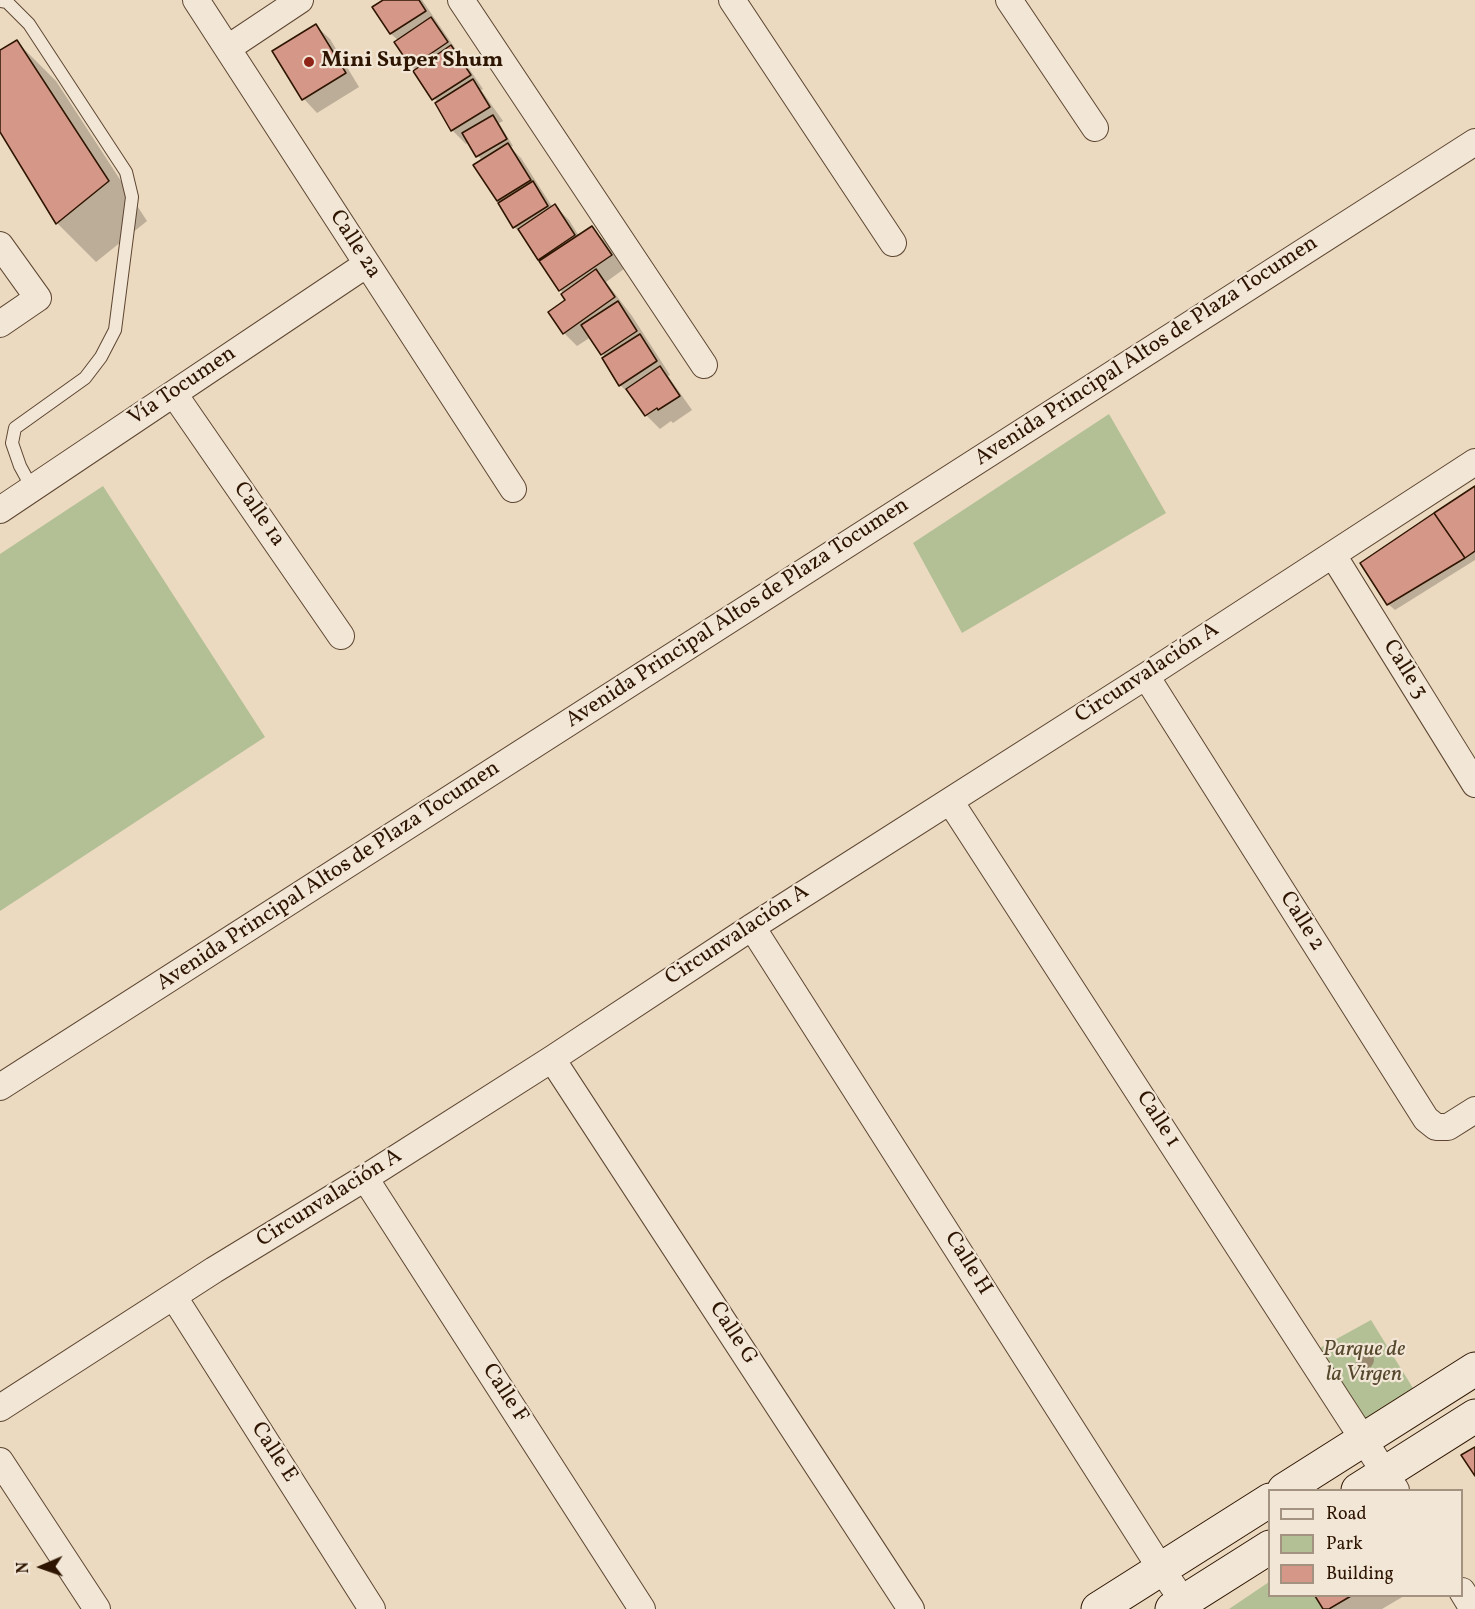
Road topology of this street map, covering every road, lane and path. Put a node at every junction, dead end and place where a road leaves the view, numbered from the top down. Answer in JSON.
{"nodes":[{"id":1,"x":196,"y":0,"type":"edge"},
{"id":2,"x":300,"y":0,"type":"edge"},
{"id":3,"x":461,"y":0,"type":"edge"},
{"id":4,"x":732,"y":0,"type":"edge"},
{"id":5,"x":1009,"y":0,"type":"edge"},
{"id":6,"x":0,"y":1,"type":"edge"},
{"id":7,"x":228,"y":48,"type":"junction"},
{"id":8,"x":1095,"y":128,"type":"dead end"},
{"id":9,"x":1475,"y":142,"type":"edge"},
{"id":10,"x":893,"y":243,"type":"dead end"},
{"id":11,"x":0,"y":245,"type":"edge"},
{"id":12,"x":367,"y":264,"type":"junction"},
{"id":13,"x":0,"y":324,"type":"edge"},
{"id":14,"x":704,"y":365,"type":"dead end"},
{"id":15,"x":174,"y":394,"type":"junction"},
{"id":16,"x":1475,"y":462,"type":"edge"},
{"id":17,"x":32,"y":488,"type":"junction"},
{"id":18,"x":513,"y":489,"type":"dead end"},
{"id":19,"x":0,"y":510,"type":"edge"},
{"id":20,"x":1333,"y":555,"type":"junction"},
{"id":21,"x":341,"y":636,"type":"dead end"},
{"id":22,"x":1146,"y":676,"type":"junction"},
{"id":23,"x":1475,"y":784,"type":"edge"},
{"id":24,"x":950,"y":801,"type":"junction"},
{"id":25,"x":752,"y":927,"type":"junction"},
{"id":26,"x":552,"y":1059,"type":"junction"},
{"id":27,"x":0,"y":1087,"type":"edge"},
{"id":28,"x":1475,"y":1110,"type":"edge"},
{"id":29,"x":365,"y":1178,"type":"junction"},
{"id":30,"x":174,"y":1297,"type":"junction"},
{"id":31,"x":1475,"y":1369,"type":"edge"},
{"id":32,"x":0,"y":1408,"type":"edge"},
{"id":33,"x":1475,"y":1416,"type":"edge"},
{"id":34,"x":1364,"y":1440,"type":"junction"},
{"id":35,"x":0,"y":1461,"type":"edge"},
{"id":36,"x":1391,"y":1482,"type":"edge"},
{"id":37,"x":1287,"y":1489,"type":"edge"},
{"id":38,"x":1365,"y":1489,"type":"edge"},
{"id":39,"x":1268,"y":1501,"type":"edge"},
{"id":40,"x":1268,"y":1548,"type":"edge"},
{"id":41,"x":1161,"y":1569,"type":"junction"},
{"id":42,"x":1463,"y":1594,"type":"edge"},
{"id":43,"x":1182,"y":1606,"type":"edge"},
{"id":44,"x":97,"y":1609,"type":"edge"},
{"id":45,"x":372,"y":1609,"type":"edge"},
{"id":46,"x":642,"y":1609,"type":"edge"},
{"id":47,"x":911,"y":1609,"type":"edge"},
{"id":48,"x":1098,"y":1609,"type":"edge"},
{"id":49,"x":1473,"y":1609,"type":"edge"}],
"edges":[{"from":1,"to":7,"type":"street","name":"Calle 2a"},
{"from":2,"to":7,"type":"street"},
{"from":3,"to":14,"type":"street"},
{"from":4,"to":10,"type":"street"},
{"from":5,"to":8,"type":"street"},
{"from":6,"to":17,"type":"lane"},
{"from":7,"to":12,"type":"street","name":"Calle 2a"},
{"from":9,"to":27,"type":"street","name":"Avenida Principal Altos de Plaza Tocumen"},
{"from":11,"to":13,"type":"street"},
{"from":12,"to":15,"type":"street","name":"Vía Tocumen"},
{"from":12,"to":18,"type":"street","name":"Calle 2a"},
{"from":15,"to":17,"type":"street","name":"Vía Tocumen"},
{"from":15,"to":21,"type":"street","name":"Calle 1a"},
{"from":16,"to":20,"type":"street","name":"Circunvalación A"},
{"from":17,"to":19,"type":"street","name":"Vía Tocumen"},
{"from":20,"to":22,"type":"street","name":"Circunvalación A"},
{"from":20,"to":23,"type":"street","name":"Calle 3"},
{"from":22,"to":24,"type":"street","name":"Circunvalación A"},
{"from":22,"to":28,"type":"street","name":"Calle 2"},
{"from":24,"to":25,"type":"street","name":"Circunvalación A"},
{"from":24,"to":34,"type":"street","name":"Calle 1"},
{"from":25,"to":26,"type":"street","name":"Circunvalación A"},
{"from":25,"to":41,"type":"street","name":"Calle H"},
{"from":26,"to":29,"type":"street","name":"Circunvalación A"},
{"from":26,"to":47,"type":"street","name":"Calle G"},
{"from":29,"to":30,"type":"street","name":"Circunvalación A"},
{"from":29,"to":46,"type":"street","name":"Calle F"},
{"from":30,"to":32,"type":"street","name":"Circunvalación A"},
{"from":30,"to":45,"type":"street","name":"Calle E"},
{"from":31,"to":34,"type":"street"},
{"from":33,"to":36,"type":"street"},
{"from":34,"to":36,"type":"street","name":"Calle 1"},
{"from":34,"to":37,"type":"street"},
{"from":35,"to":44,"type":"street"},
{"from":36,"to":38,"type":"street"},
{"from":39,"to":41,"type":"street"},
{"from":40,"to":43,"type":"street"},
{"from":41,"to":43,"type":"street","name":"Calle H"},
{"from":41,"to":48,"type":"street"},
{"from":42,"to":49,"type":"street"}]}
